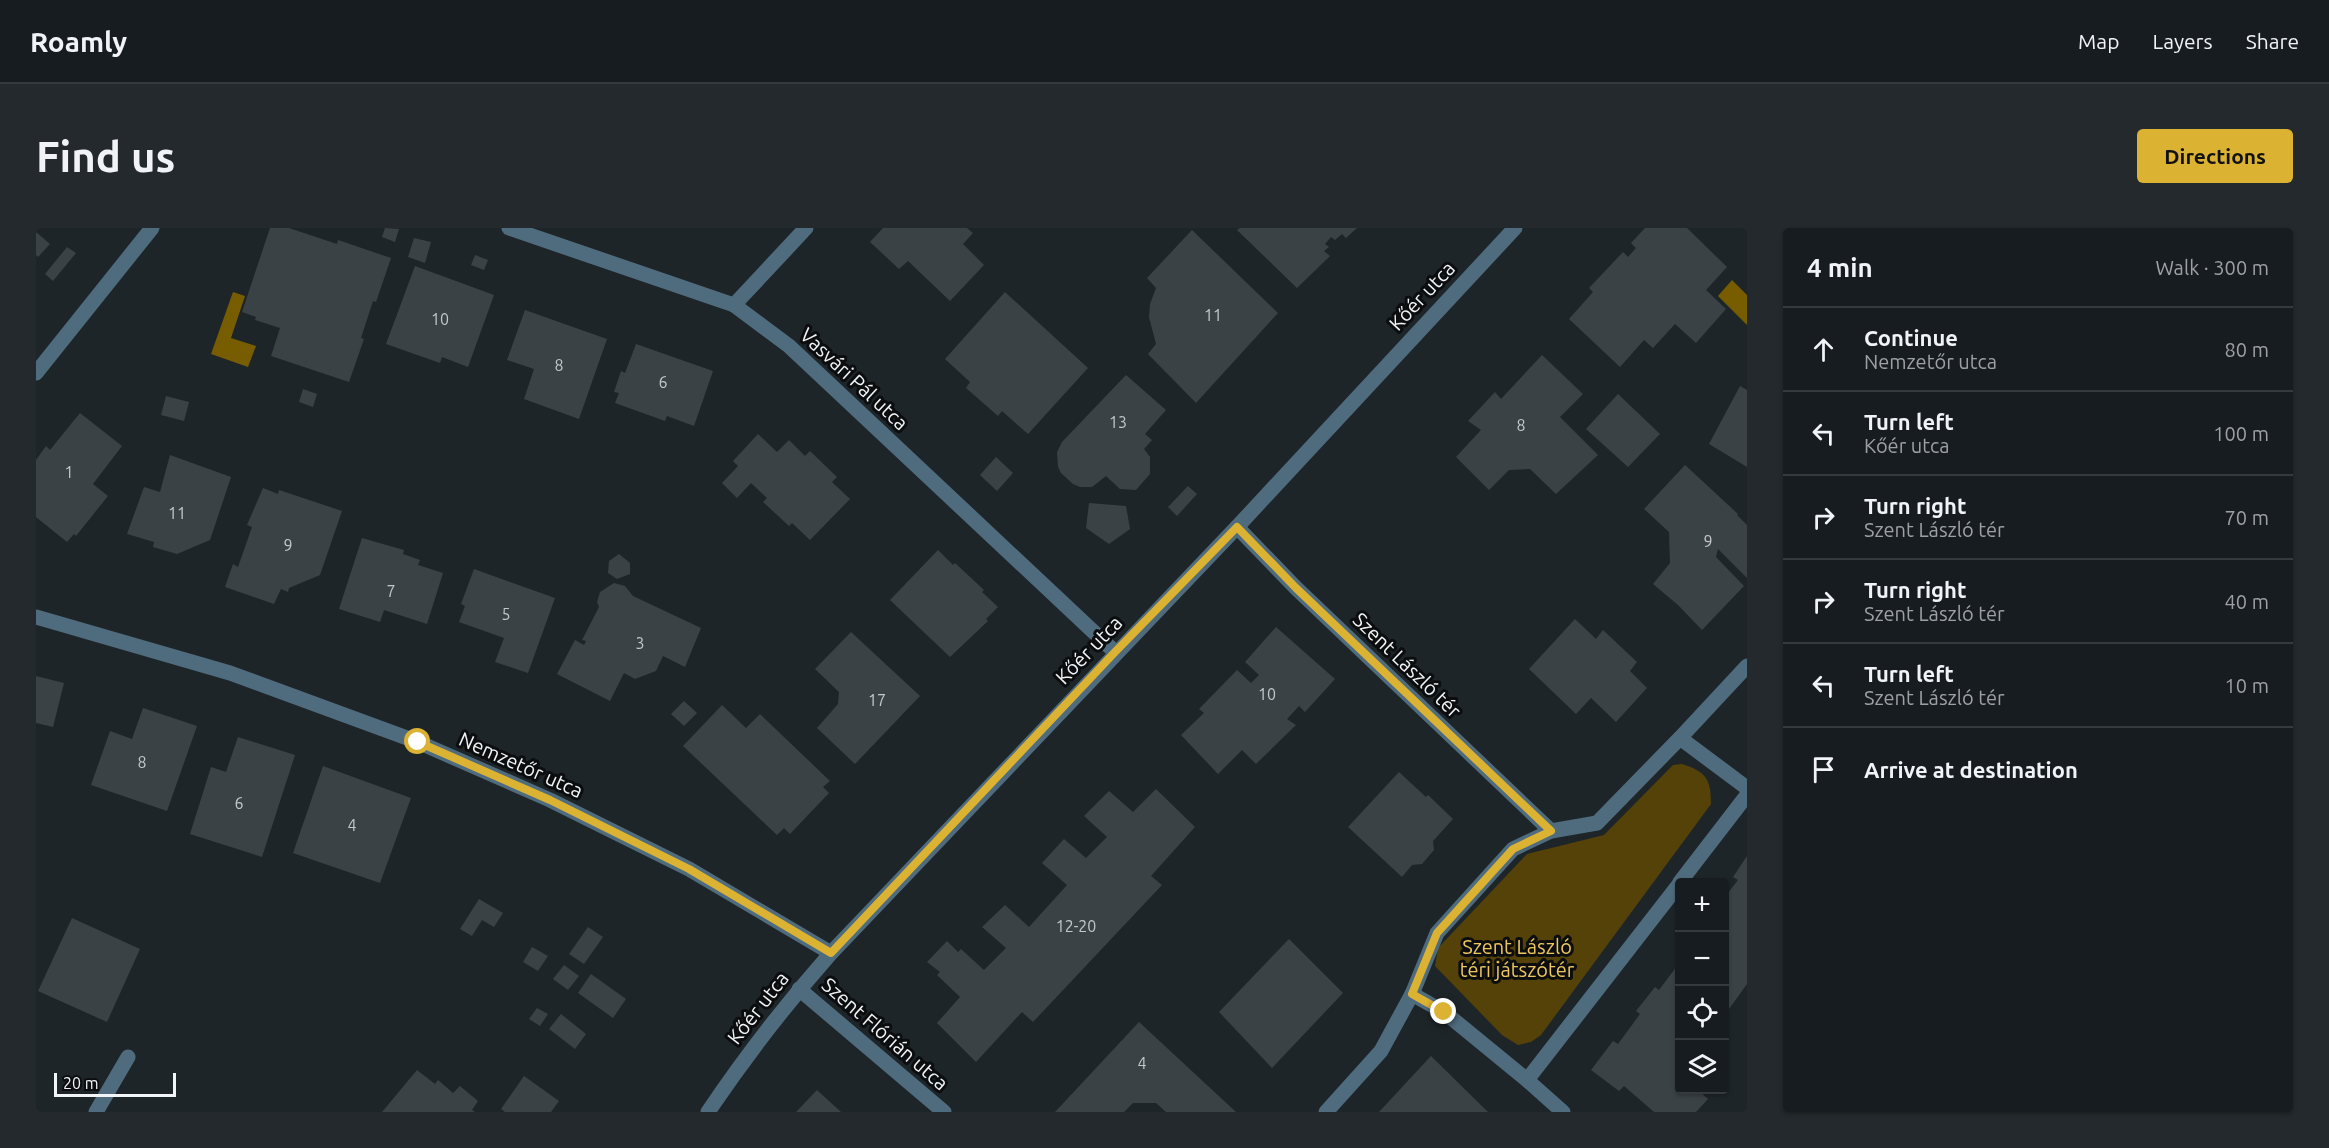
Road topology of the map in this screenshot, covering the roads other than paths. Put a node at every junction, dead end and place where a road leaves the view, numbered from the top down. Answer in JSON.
{"nodes":[{"id":1,"x":152,"y":228,"type":"edge"},
{"id":2,"x":509,"y":228,"type":"edge"},
{"id":3,"x":806,"y":228,"type":"edge"},
{"id":4,"x":1515,"y":228,"type":"edge"},
{"id":5,"x":734,"y":305,"type":"junction"},
{"id":6,"x":36,"y":373,"type":"edge"},
{"id":7,"x":1237,"y":527,"type":"junction"},
{"id":8,"x":36,"y":617,"type":"edge"},
{"id":9,"x":1115,"y":652,"type":"junction"},
{"id":10,"x":1747,"y":666,"type":"edge"},
{"id":11,"x":1680,"y":738,"type":"junction"},
{"id":12,"x":1747,"y":788,"type":"edge"},
{"id":13,"x":1747,"y":795,"type":"edge"},
{"id":14,"x":1551,"y":831,"type":"junction"},
{"id":15,"x":1684,"y":878,"type":"edge"},
{"id":16,"x":1675,"y":889,"type":"edge"},
{"id":17,"x":831,"y":953,"type":"junction"},
{"id":18,"x":800,"y":989,"type":"junction"},
{"id":19,"x":1412,"y":994,"type":"junction"},
{"id":20,"x":128,"y":1057,"type":"dead end"},
{"id":21,"x":1527,"y":1080,"type":"junction"},
{"id":22,"x":96,"y":1112,"type":"edge"},
{"id":23,"x":708,"y":1112,"type":"edge"},
{"id":24,"x":944,"y":1112,"type":"edge"},
{"id":25,"x":1326,"y":1112,"type":"edge"},
{"id":26,"x":1563,"y":1112,"type":"edge"}],
"edges":[{"from":1,"to":6,"type":"street"},
{"from":2,"to":5,"type":"street","name":"Vasvári Pál utca"},
{"from":3,"to":5,"type":"street"},
{"from":4,"to":7,"type":"street","name":"Kőér utca"},
{"from":5,"to":9,"type":"street","name":"Vasvári Pál utca"},
{"from":7,"to":9,"type":"street","name":"Kőér utca"},
{"from":7,"to":14,"type":"street","name":"Szent László tér"},
{"from":8,"to":17,"type":"street","name":"Nemzetőr utca"},
{"from":9,"to":17,"type":"street","name":"Kőér utca"},
{"from":10,"to":11,"type":"street"},
{"from":11,"to":12,"type":"street"},
{"from":11,"to":14,"type":"street"},
{"from":13,"to":15,"type":"street"},
{"from":14,"to":19,"type":"street"},
{"from":16,"to":21,"type":"street"},
{"from":17,"to":18,"type":"street","name":"Kőér utca"},
{"from":18,"to":23,"type":"street","name":"Kőér utca"},
{"from":18,"to":24,"type":"street","name":"Szent Flórián utca"},
{"from":19,"to":21,"type":"street"},
{"from":19,"to":25,"type":"street"},
{"from":20,"to":22,"type":"street"},
{"from":21,"to":26,"type":"street"}]}
